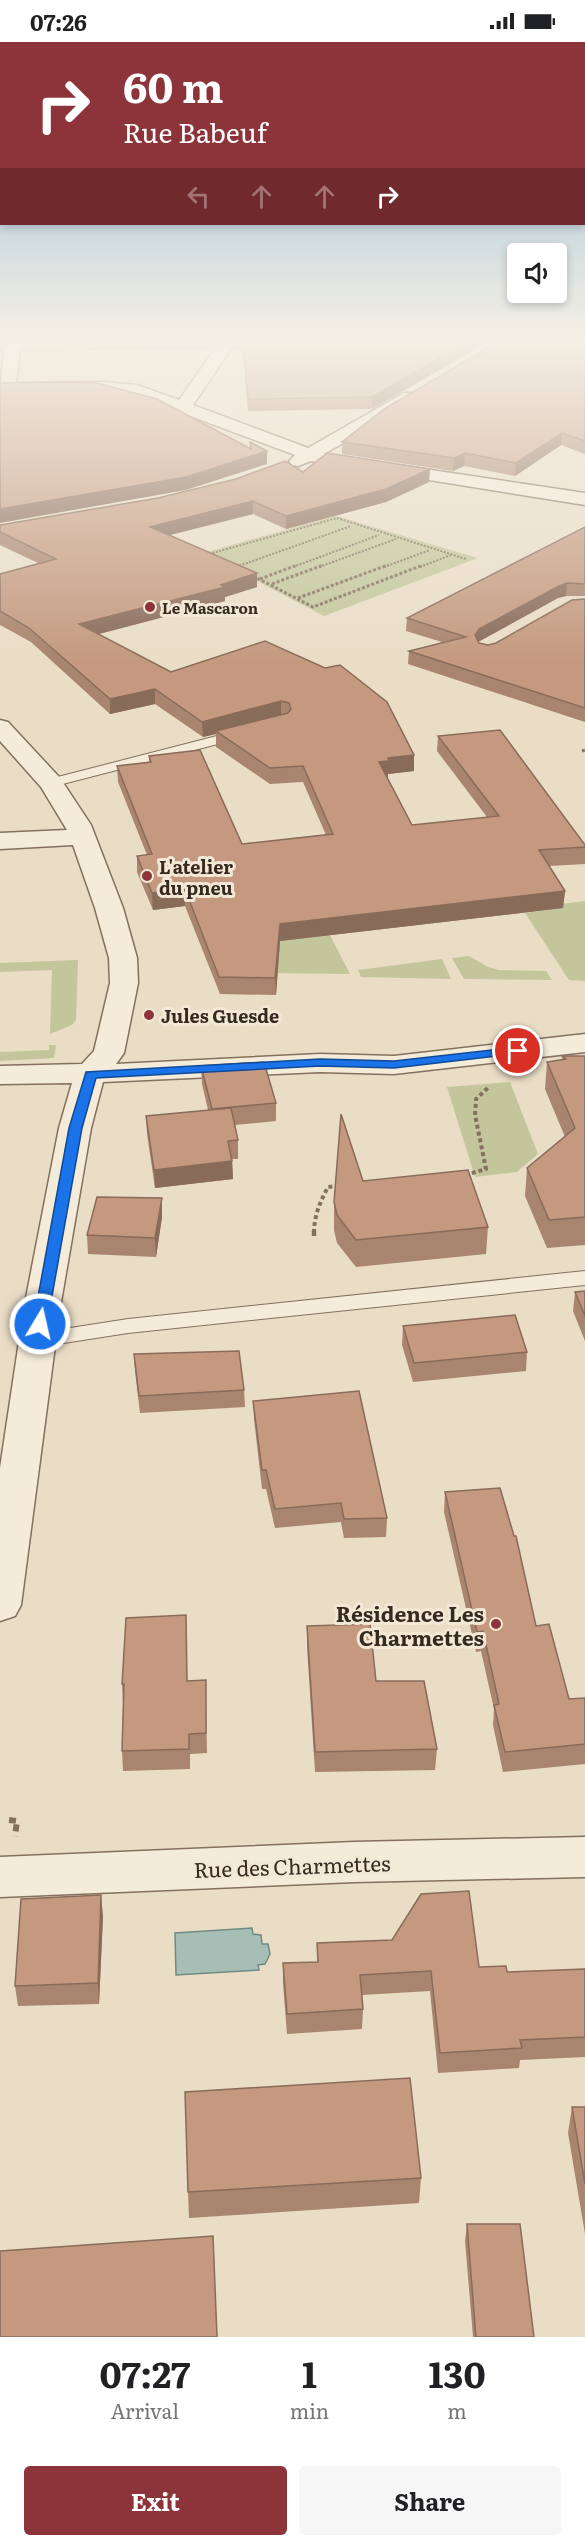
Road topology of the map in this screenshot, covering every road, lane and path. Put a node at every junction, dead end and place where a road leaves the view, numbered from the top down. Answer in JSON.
{"nodes":[{"id":1,"x":286,"y":447,"type":"edge"},
{"id":2,"x":323,"y":447,"type":"edge"},
{"id":3,"x":308,"y":456,"type":"junction"},
{"id":4,"x":282,"y":468,"type":"edge"},
{"id":5,"x":585,"y":499,"type":"edge"},
{"id":6,"x":352,"y":525,"type":"junction"},
{"id":7,"x":381,"y":534,"type":"junction"},
{"id":8,"x":396,"y":539,"type":"junction"},
{"id":9,"x":431,"y":549,"type":"junction"},
{"id":10,"x":452,"y":555,"type":"junction"},
{"id":11,"x":217,"y":558,"type":"edge"},
{"id":12,"x":466,"y":560,"type":"dead end"},
{"id":13,"x":243,"y":571,"type":"edge"},
{"id":14,"x":251,"y":575,"type":"edge"},
{"id":15,"x":259,"y":579,"type":"junction"},
{"id":16,"x":271,"y":585,"type":"junction"},
{"id":17,"x":298,"y":598,"type":"junction"},
{"id":18,"x":0,"y":727,"type":"edge"},
{"id":19,"x":259,"y":729,"type":"edge"},
{"id":20,"x":51,"y":783,"type":"junction"},
{"id":21,"x":83,"y":837,"type":"junction"},
{"id":22,"x":0,"y":842,"type":"edge"},
{"id":23,"x":585,"y":1043,"type":"edge"},
{"id":24,"x":495,"y":1053,"type":"junction"},
{"id":25,"x":90,"y":1074,"type":"junction"},
{"id":26,"x":0,"y":1075,"type":"edge"},
{"id":27,"x":458,"y":1175,"type":"edge"},
{"id":28,"x":340,"y":1186,"type":"edge"},
{"id":29,"x":314,"y":1236,"type":"dead end"},
{"id":30,"x":585,"y":1278,"type":"edge"},
{"id":31,"x":38,"y":1340,"type":"junction"},
{"id":32,"x":10,"y":1460,"type":"edge"},
{"id":33,"x":0,"y":1605,"type":"edge"},
{"id":34,"x":9,"y":1821,"type":"dead end"},
{"id":35,"x":585,"y":1857,"type":"edge"},
{"id":36,"x":7,"y":1866,"type":"edge"}],
"edges":[{"from":1,"to":3,"type":"street"},
{"from":2,"to":3,"type":"street"},
{"from":3,"to":4,"type":"street"},
{"from":3,"to":5,"type":"street"},
{"from":6,"to":7,"type":"path"},
{"from":6,"to":11,"type":"path"},
{"from":6,"to":13,"type":"path"},
{"from":7,"to":8,"type":"path"},
{"from":7,"to":15,"type":"path"},
{"from":8,"to":9,"type":"path"},
{"from":8,"to":16,"type":"path"},
{"from":9,"to":10,"type":"path"},
{"from":9,"to":17,"type":"path"},
{"from":10,"to":12,"type":"path"},
{"from":10,"to":17,"type":"path"},
{"from":14,"to":15,"type":"path"},
{"from":15,"to":16,"type":"path"},
{"from":16,"to":17,"type":"path"},
{"from":18,"to":20,"type":"street"},
{"from":19,"to":20,"type":"lane"},
{"from":20,"to":21,"type":"street"},
{"from":21,"to":22,"type":"street"},
{"from":21,"to":25,"type":"street"},
{"from":23,"to":24,"type":"street"},
{"from":24,"to":25,"type":"street"},
{"from":24,"to":27,"type":"path"},
{"from":25,"to":26,"type":"street"},
{"from":25,"to":31,"type":"street"},
{"from":28,"to":29,"type":"path"},
{"from":30,"to":31,"type":"lane"},
{"from":31,"to":32,"type":"street"},
{"from":32,"to":33,"type":"street"},
{"from":34,"to":36,"type":"path"},
{"from":35,"to":36,"type":"street","name":"Rue des Charmettes"}]}
